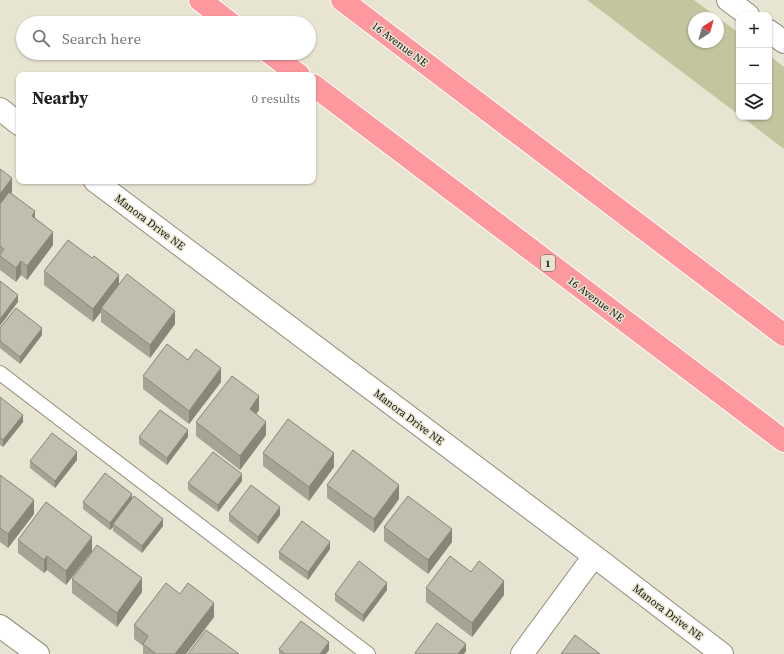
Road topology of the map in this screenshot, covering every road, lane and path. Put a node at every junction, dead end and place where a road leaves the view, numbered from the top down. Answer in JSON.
{"nodes":[{"id":1,"x":200,"y":0,"type":"edge"},
{"id":2,"x":342,"y":0,"type":"edge"},
{"id":3,"x":728,"y":0,"type":"edge"},
{"id":4,"x":744,"y":12,"type":"edge"},
{"id":5,"x":221,"y":16,"type":"edge"},
{"id":6,"x":772,"y":33,"type":"edge"},
{"id":7,"x":784,"y":42,"type":"edge"},
{"id":8,"x":279,"y":60,"type":"edge"},
{"id":9,"x":295,"y":72,"type":"edge"},
{"id":10,"x":316,"y":88,"type":"edge"},
{"id":11,"x":0,"y":109,"type":"edge"},
{"id":12,"x":16,"y":122,"type":"edge"},
{"id":13,"x":99,"y":184,"type":"edge"},
{"id":14,"x":784,"y":335,"type":"edge"},
{"id":15,"x":0,"y":374,"type":"edge"},
{"id":16,"x":784,"y":441,"type":"edge"},
{"id":17,"x":594,"y":556,"type":"junction"},
{"id":18,"x":0,"y":626,"type":"edge"},
{"id":19,"x":38,"y":654,"type":"edge"},
{"id":20,"x":368,"y":654,"type":"edge"},
{"id":21,"x":522,"y":654,"type":"edge"},
{"id":22,"x":722,"y":654,"type":"edge"}],
"edges":[{"from":1,"to":5,"type":"highway"},
{"from":2,"to":14,"type":"highway","name":"16 Avenue NE"},
{"from":3,"to":4,"type":"street"},
{"from":6,"to":7,"type":"street"},
{"from":8,"to":9,"type":"highway"},
{"from":10,"to":16,"type":"highway","name":"16 Avenue NE","number":"1"},
{"from":11,"to":12,"type":"street"},
{"from":13,"to":17,"type":"street","name":"Manora Drive NE"},
{"from":15,"to":20,"type":"lane"},
{"from":17,"to":21,"type":"street"},
{"from":17,"to":22,"type":"street","name":"Manora Drive NE"},
{"from":18,"to":19,"type":"street"}]}
